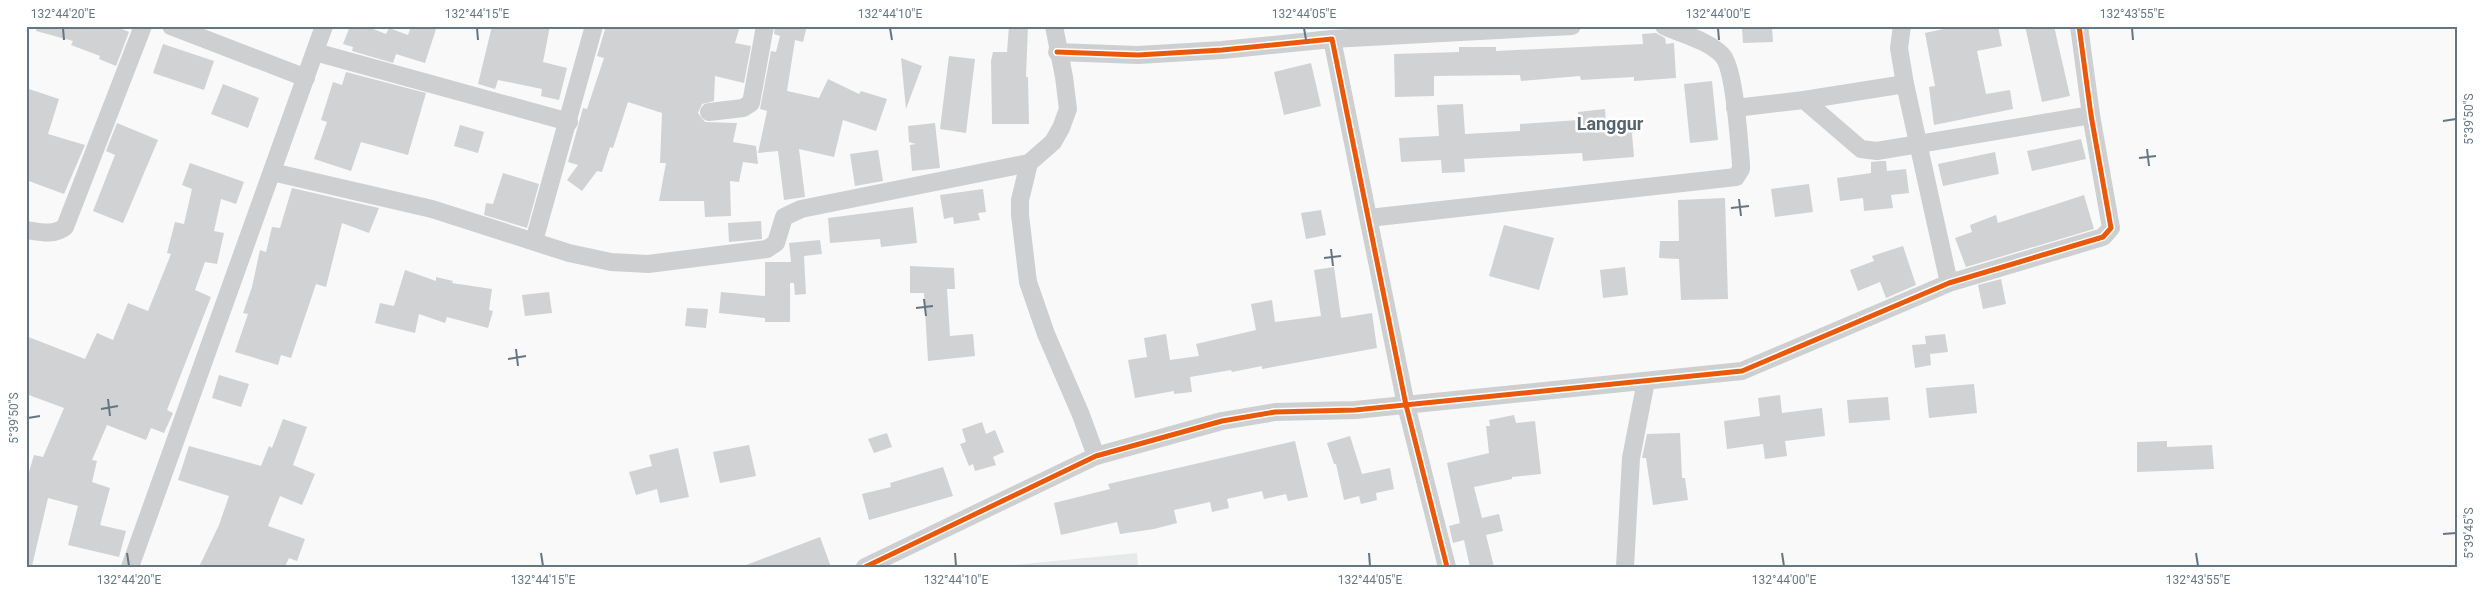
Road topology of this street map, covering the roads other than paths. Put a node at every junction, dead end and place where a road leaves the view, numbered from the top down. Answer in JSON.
{"nodes":[{"id":1,"x":143,"y":26,"type":"edge"},
{"id":2,"x":171,"y":26,"type":"edge"},
{"id":3,"x":324,"y":26,"type":"edge"},
{"id":4,"x":594,"y":26,"type":"edge"},
{"id":5,"x":765,"y":26,"type":"edge"},
{"id":6,"x":1054,"y":26,"type":"edge"},
{"id":7,"x":1572,"y":26,"type":"edge"},
{"id":8,"x":1664,"y":26,"type":"edge"},
{"id":9,"x":1902,"y":26,"type":"edge"},
{"id":10,"x":2079,"y":26,"type":"edge"},
{"id":11,"x":1332,"y":39,"type":"junction"},
{"id":12,"x":316,"y":52,"type":"junction"},
{"id":13,"x":1058,"y":52,"type":"junction"},
{"id":14,"x":306,"y":78,"type":"junction"},
{"id":15,"x":1905,"y":84,"type":"junction"},
{"id":16,"x":1804,"y":100,"type":"junction"},
{"id":17,"x":1735,"y":108,"type":"junction"},
{"id":18,"x":709,"y":112,"type":"dead end"},
{"id":19,"x":2091,"y":115,"type":"junction"},
{"id":20,"x":569,"y":122,"type":"junction"},
{"id":21,"x":1919,"y":145,"type":"junction"},
{"id":22,"x":1029,"y":163,"type":"junction"},
{"id":23,"x":272,"y":172,"type":"junction"},
{"id":24,"x":1369,"y":218,"type":"junction"},
{"id":25,"x":26,"y":230,"type":"edge"},
{"id":26,"x":534,"y":242,"type":"junction"},
{"id":27,"x":1949,"y":283,"type":"junction"},
{"id":28,"x":1646,"y":381,"type":"junction"},
{"id":29,"x":1406,"y":405,"type":"junction"},
{"id":30,"x":1096,"y":456,"type":"junction"},
{"id":31,"x":130,"y":567,"type":"edge"},
{"id":32,"x":865,"y":567,"type":"edge"},
{"id":33,"x":1447,"y":567,"type":"edge"},
{"id":34,"x":1625,"y":567,"type":"edge"}],
"edges":[{"from":1,"to":25,"type":"street"},
{"from":2,"to":14,"type":"street"},
{"from":3,"to":12,"type":"street"},
{"from":4,"to":20,"type":"street"},
{"from":5,"to":18,"type":"street"},
{"from":6,"to":13,"type":"street"},
{"from":7,"to":11,"type":"street"},
{"from":8,"to":17,"type":"street"},
{"from":9,"to":15,"type":"street"},
{"from":10,"to":19,"type":"street"},
{"from":11,"to":13,"type":"street"},
{"from":11,"to":24,"type":"street"},
{"from":12,"to":14,"type":"street"},
{"from":12,"to":20,"type":"street"},
{"from":13,"to":22,"type":"street"},
{"from":14,"to":23,"type":"street"},
{"from":15,"to":16,"type":"street"},
{"from":15,"to":21,"type":"street"},
{"from":16,"to":17,"type":"street"},
{"from":16,"to":21,"type":"street"},
{"from":17,"to":24,"type":"street"},
{"from":19,"to":21,"type":"street"},
{"from":19,"to":27,"type":"street"},
{"from":20,"to":26,"type":"street"},
{"from":21,"to":27,"type":"street"},
{"from":22,"to":26,"type":"street"},
{"from":22,"to":30,"type":"street"},
{"from":23,"to":26,"type":"street"},
{"from":23,"to":31,"type":"street"},
{"from":24,"to":29,"type":"street"},
{"from":27,"to":28,"type":"street"},
{"from":28,"to":29,"type":"street"},
{"from":28,"to":34,"type":"street"},
{"from":29,"to":30,"type":"street"},
{"from":29,"to":33,"type":"street"},
{"from":30,"to":32,"type":"street"}]}
